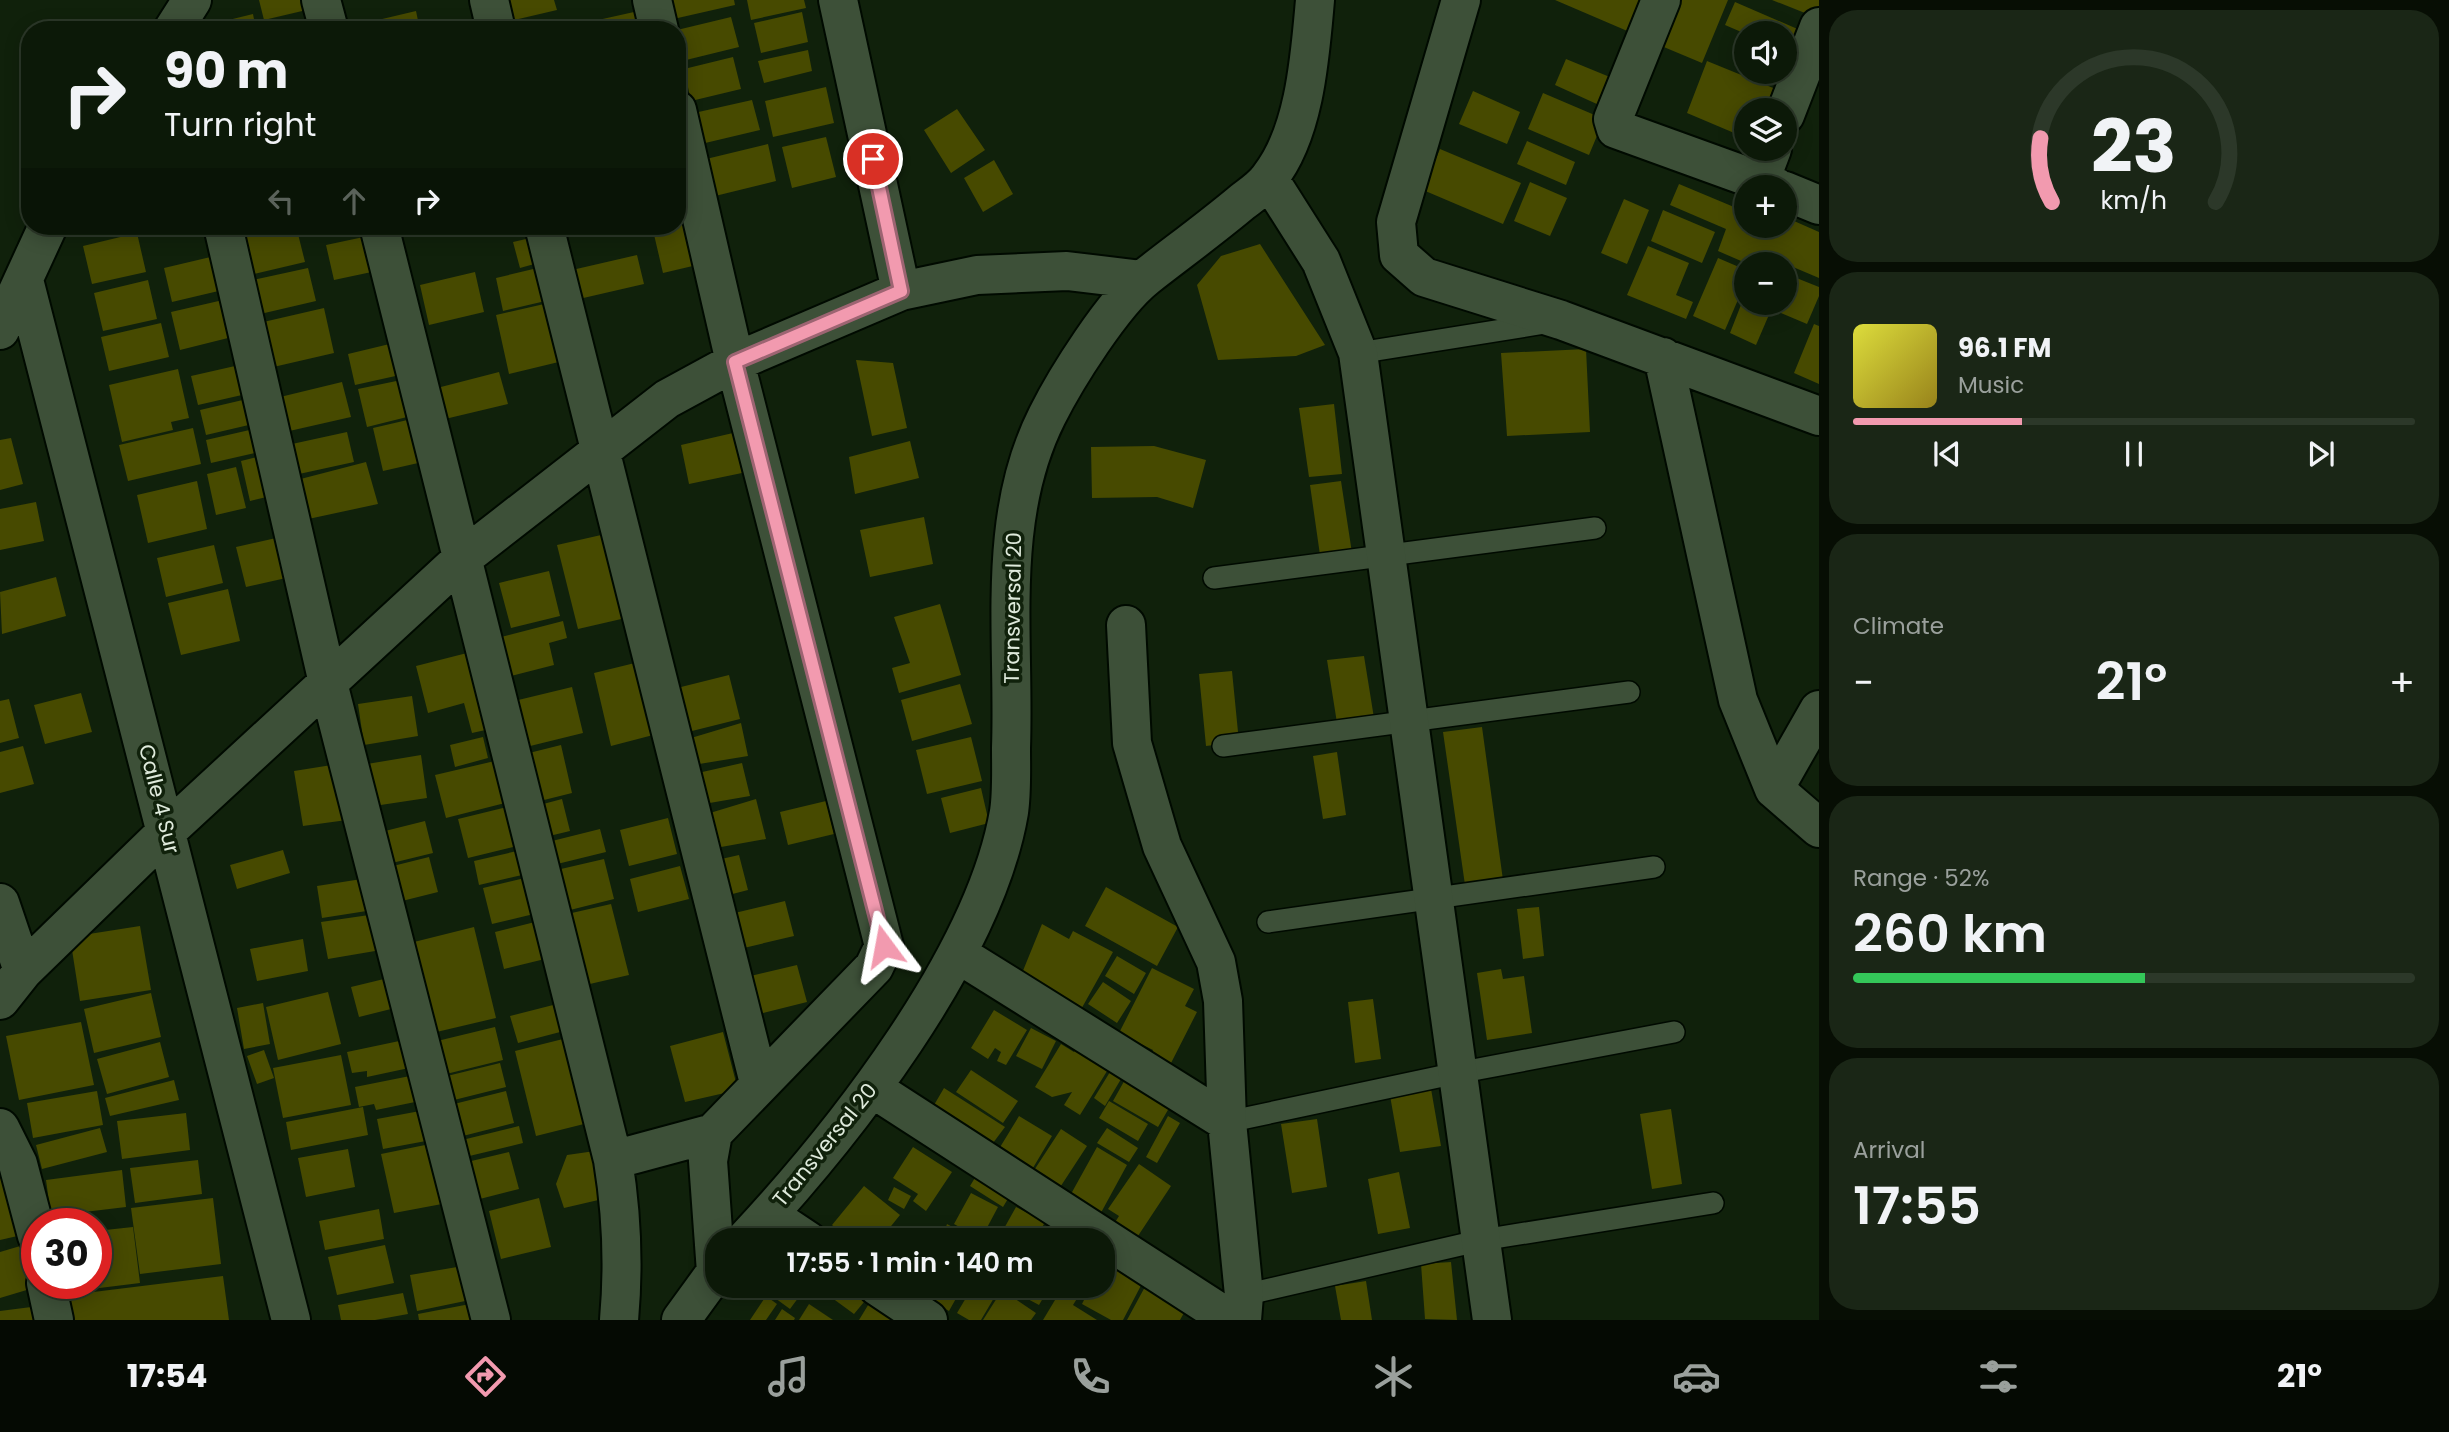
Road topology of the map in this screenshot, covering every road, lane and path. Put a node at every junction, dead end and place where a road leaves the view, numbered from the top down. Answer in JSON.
{"nodes":[{"id":1,"x":321,"y":0,"type":"edge"},
{"id":2,"x":489,"y":0,"type":"edge"},
{"id":3,"x":652,"y":0,"type":"edge"},
{"id":4,"x":838,"y":0,"type":"edge"},
{"id":5,"x":1315,"y":0,"type":"edge"},
{"id":6,"x":1461,"y":0,"type":"edge"},
{"id":7,"x":1661,"y":0,"type":"edge"},
{"id":8,"x":327,"y":21,"type":"edge"},
{"id":9,"x":494,"y":21,"type":"edge"},
{"id":10,"x":657,"y":21,"type":"edge"},
{"id":11,"x":1817,"y":34,"type":"edge"},
{"id":12,"x":1792,"y":98,"type":"edge"},
{"id":13,"x":686,"y":149,"type":"edge"},
{"id":14,"x":1766,"y":175,"type":"edge"},
{"id":15,"x":1269,"y":179,"type":"junction"},
{"id":16,"x":1797,"y":192,"type":"edge"},
{"id":17,"x":1819,"y":205,"type":"edge"},
{"id":18,"x":44,"y":235,"type":"edge"},
{"id":19,"x":225,"y":235,"type":"edge"},
{"id":20,"x":381,"y":235,"type":"edge"},
{"id":21,"x":546,"y":235,"type":"edge"},
{"id":22,"x":24,"y":280,"type":"junction"},
{"id":23,"x":1142,"y":280,"type":"junction"},
{"id":24,"x":901,"y":291,"type":"junction"},
{"id":25,"x":1560,"y":320,"type":"junction"},
{"id":26,"x":0,"y":330,"type":"edge"},
{"id":27,"x":1358,"y":353,"type":"junction"},
{"id":28,"x":1663,"y":357,"type":"junction"},
{"id":29,"x":735,"y":362,"type":"junction"},
{"id":30,"x":1819,"y":416,"type":"edge"},
{"id":31,"x":600,"y":451,"type":"junction"},
{"id":32,"x":1595,"y":528,"type":"dead end"},
{"id":33,"x":1387,"y":554,"type":"junction"},
{"id":34,"x":464,"y":557,"type":"junction"},
{"id":35,"x":1214,"y":578,"type":"dead end"},
{"id":36,"x":1126,"y":625,"type":"dead end"},
{"id":37,"x":328,"y":683,"type":"junction"},
{"id":38,"x":1629,"y":692,"type":"dead end"},
{"id":39,"x":1819,"y":709,"type":"edge"},
{"id":40,"x":1410,"y":720,"type":"junction"},
{"id":41,"x":1223,"y":746,"type":"dead end"},
{"id":42,"x":1774,"y":789,"type":"junction"},
{"id":43,"x":1819,"y":828,"type":"edge"},
{"id":44,"x":167,"y":831,"type":"junction"},
{"id":45,"x":1654,"y":867,"type":"dead end"},
{"id":46,"x":1434,"y":898,"type":"junction"},
{"id":47,"x":0,"y":903,"type":"edge"},
{"id":48,"x":1268,"y":922,"type":"dead end"},
{"id":49,"x":958,"y":954,"type":"junction"},
{"id":50,"x":12,"y":986,"type":"edge"},
{"id":51,"x":1674,"y":1032,"type":"dead end"},
{"id":52,"x":1457,"y":1073,"type":"junction"},
{"id":53,"x":759,"y":1083,"type":"junction"},
{"id":54,"x":872,"y":1088,"type":"junction"},
{"id":55,"x":1227,"y":1122,"type":"junction"},
{"id":56,"x":0,"y":1128,"type":"edge"},
{"id":57,"x":713,"y":1133,"type":"junction"},
{"id":58,"x":613,"y":1160,"type":"junction"},
{"id":59,"x":1713,"y":1203,"type":"dead end"},
{"id":60,"x":30,"y":1208,"type":"edge"},
{"id":61,"x":714,"y":1228,"type":"edge"},
{"id":62,"x":757,"y":1228,"type":"edge"},
{"id":63,"x":1482,"y":1240,"type":"junction"},
{"id":64,"x":705,"y":1287,"type":"edge"},
{"id":65,"x":895,"y":1298,"type":"edge"},
{"id":66,"x":49,"y":1299,"type":"edge"},
{"id":67,"x":1239,"y":1312,"type":"edge"},
{"id":68,"x":54,"y":1320,"type":"edge"},
{"id":69,"x":291,"y":1320,"type":"edge"},
{"id":70,"x":491,"y":1320,"type":"edge"},
{"id":71,"x":619,"y":1320,"type":"edge"},
{"id":72,"x":681,"y":1320,"type":"edge"},
{"id":73,"x":928,"y":1320,"type":"edge"},
{"id":74,"x":1492,"y":1320,"type":"edge"}],
"edges":[{"from":1,"to":8,"type":"street"},
{"from":2,"to":9,"type":"street"},
{"from":3,"to":10,"type":"street"},
{"from":4,"to":24,"type":"street"},
{"from":5,"to":15,"type":"street","name":"Transversal 20"},
{"from":6,"to":25,"type":"street"},
{"from":7,"to":14,"type":"street"},
{"from":11,"to":12,"type":"street"},
{"from":13,"to":29,"type":"street"},
{"from":15,"to":23,"type":"street","name":"Transversal 20"},
{"from":15,"to":27,"type":"street"},
{"from":16,"to":17,"type":"street"},
{"from":18,"to":22,"type":"street"},
{"from":19,"to":37,"type":"street"},
{"from":20,"to":34,"type":"street"},
{"from":21,"to":31,"type":"street"},
{"from":22,"to":26,"type":"street"},
{"from":22,"to":44,"type":"street","name":"Calle 4 Sur"},
{"from":23,"to":24,"type":"street"},
{"from":23,"to":49,"type":"street","name":"Transversal 20"},
{"from":24,"to":29,"type":"street"},
{"from":25,"to":27,"type":"lane"},
{"from":25,"to":28,"type":"street"},
{"from":27,"to":33,"type":"street"},
{"from":28,"to":30,"type":"street"},
{"from":28,"to":42,"type":"street"},
{"from":29,"to":31,"type":"street"},
{"from":29,"to":53,"type":"street"},
{"from":31,"to":34,"type":"street"},
{"from":31,"to":53,"type":"street"},
{"from":32,"to":33,"type":"lane"},
{"from":33,"to":35,"type":"lane"},
{"from":33,"to":40,"type":"street"},
{"from":34,"to":37,"type":"street"},
{"from":34,"to":58,"type":"street"},
{"from":36,"to":55,"type":"street"},
{"from":37,"to":44,"type":"street"},
{"from":37,"to":70,"type":"street"},
{"from":38,"to":40,"type":"lane"},
{"from":39,"to":42,"type":"street"},
{"from":40,"to":41,"type":"lane"},
{"from":40,"to":46,"type":"street"},
{"from":42,"to":43,"type":"street"},
{"from":44,"to":50,"type":"street"},
{"from":44,"to":69,"type":"street","name":"Calle 4 Sur"},
{"from":45,"to":46,"type":"lane"},
{"from":46,"to":48,"type":"lane"},
{"from":46,"to":52,"type":"street"},
{"from":47,"to":50,"type":"street"},
{"from":49,"to":54,"type":"street","name":"Transversal 20"},
{"from":49,"to":55,"type":"street"},
{"from":51,"to":52,"type":"lane"},
{"from":52,"to":55,"type":"lane"},
{"from":52,"to":63,"type":"street"},
{"from":53,"to":57,"type":"street"},
{"from":54,"to":62,"type":"street","name":"Transversal 20"},
{"from":54,"to":67,"type":"street"},
{"from":55,"to":67,"type":"street"},
{"from":56,"to":60,"type":"street"},
{"from":57,"to":58,"type":"street"},
{"from":57,"to":61,"type":"street"},
{"from":58,"to":71,"type":"street"},
{"from":59,"to":63,"type":"lane"},
{"from":63,"to":67,"type":"lane"},
{"from":63,"to":74,"type":"street"},
{"from":64,"to":72,"type":"street"},
{"from":65,"to":73,"type":"street"},
{"from":66,"to":68,"type":"street"}]}
